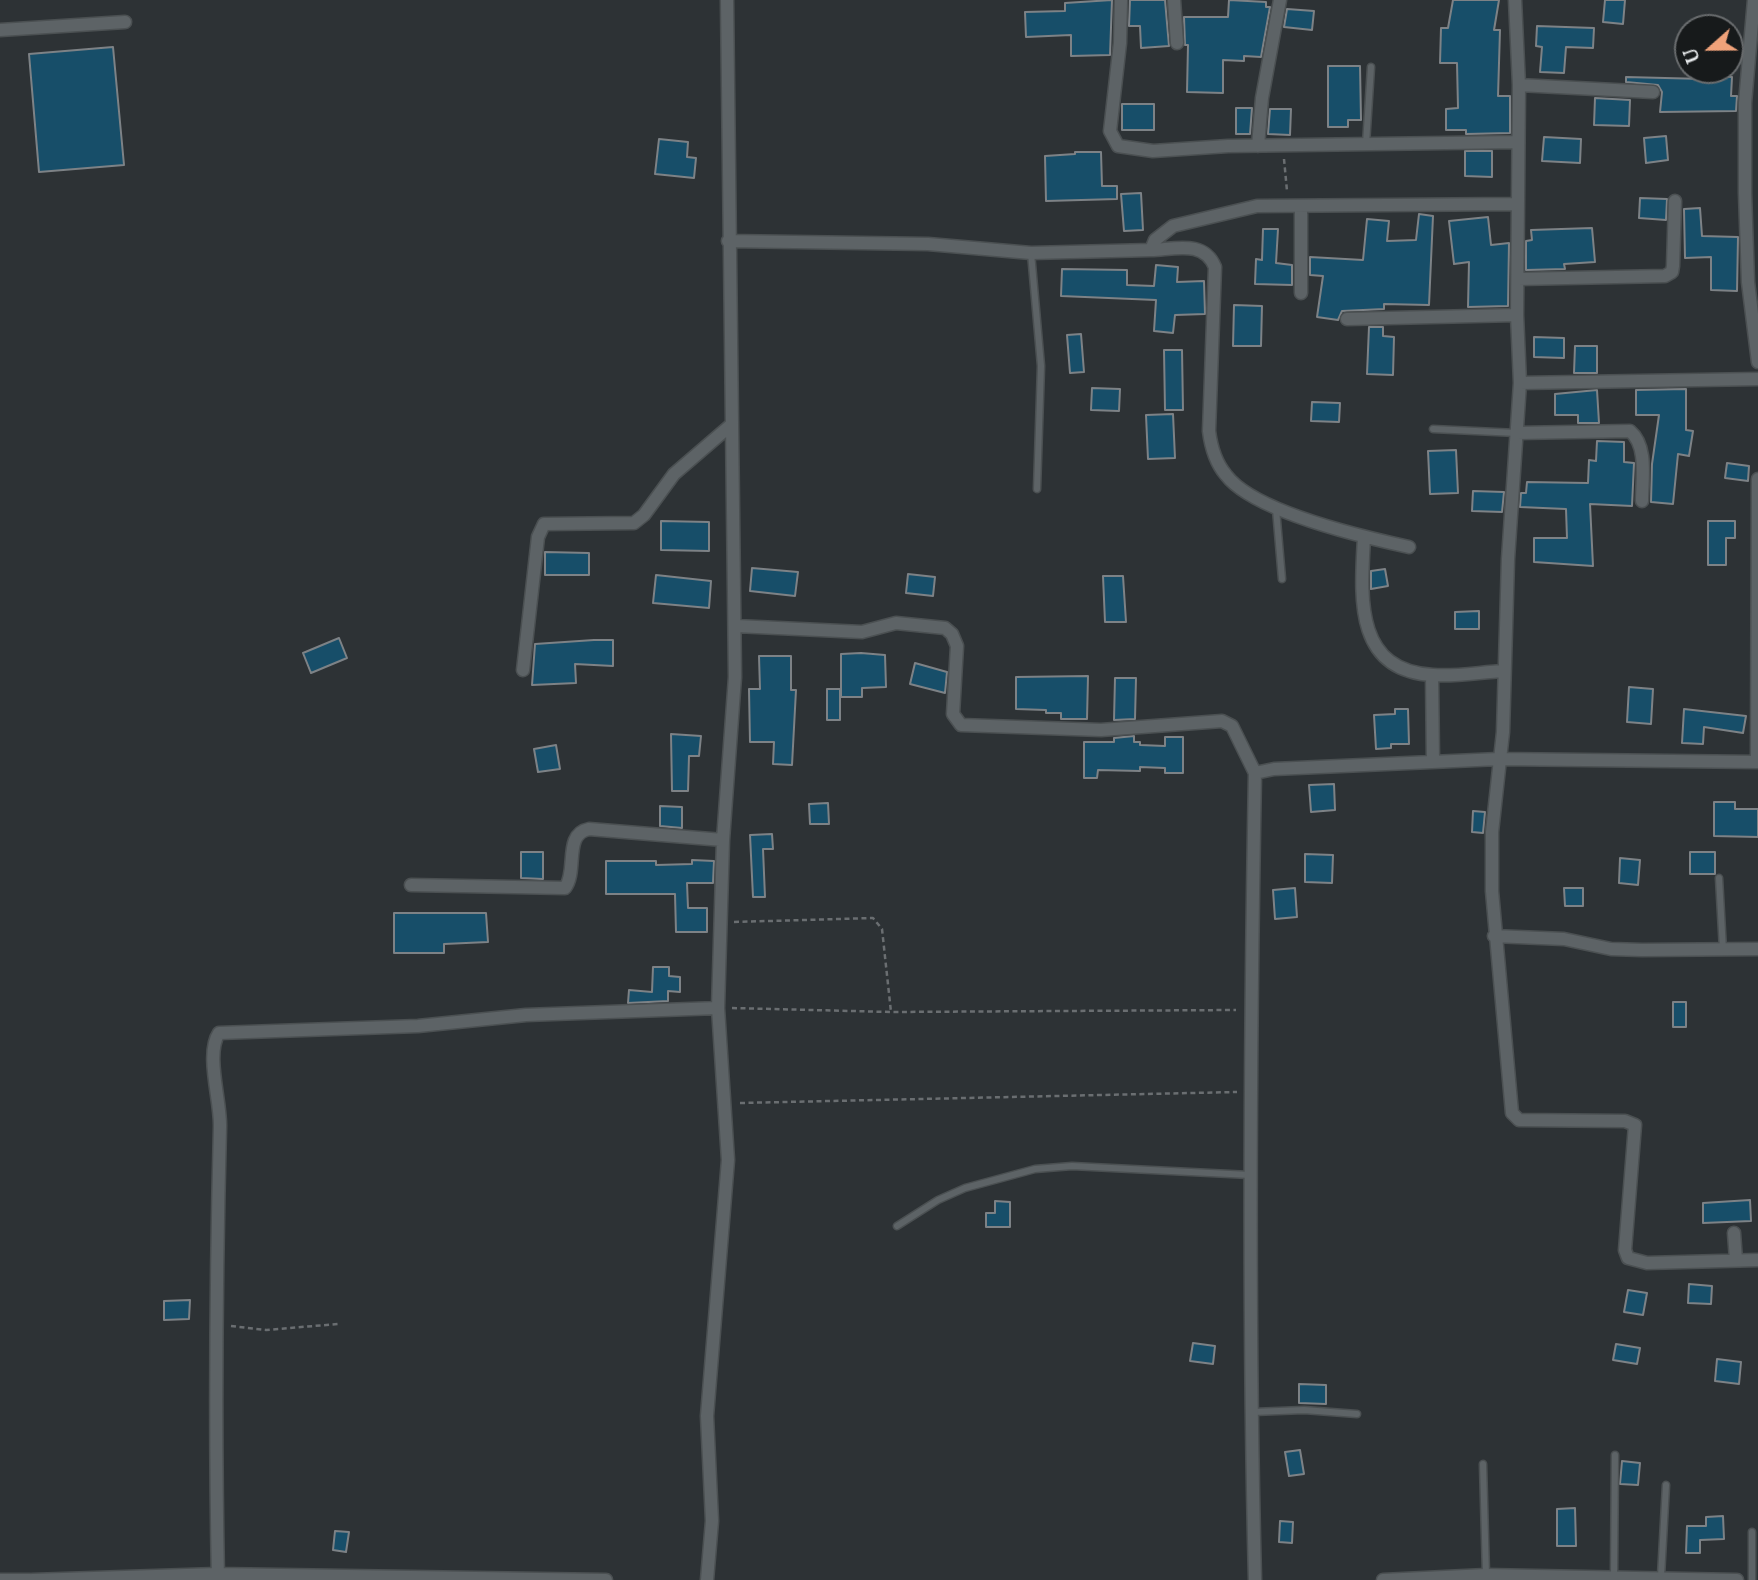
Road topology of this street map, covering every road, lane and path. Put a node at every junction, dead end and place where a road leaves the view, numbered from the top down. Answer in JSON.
{"nodes":[{"id":1,"x":727,"y":0,"type":"edge"},
{"id":2,"x":1121,"y":0,"type":"edge"},
{"id":3,"x":1174,"y":0,"type":"edge"},
{"id":4,"x":1280,"y":0,"type":"edge"},
{"id":5,"x":1515,"y":0,"type":"edge"},
{"id":6,"x":1754,"y":0,"type":"edge"},
{"id":7,"x":125,"y":22,"type":"dead end"},
{"id":8,"x":0,"y":30,"type":"edge"},
{"id":9,"x":1177,"y":43,"type":"dead end"},
{"id":10,"x":1371,"y":67,"type":"dead end"},
{"id":11,"x":1519,"y":85,"type":"junction"},
{"id":12,"x":1653,"y":92,"type":"dead end"},
{"id":13,"x":1518,"y":142,"type":"junction"},
{"id":14,"x":1258,"y":146,"type":"junction"},
{"id":15,"x":1282,"y":146,"type":"junction"},
{"id":16,"x":1366,"y":146,"type":"junction"},
{"id":17,"x":1675,"y":201,"type":"dead end"},
{"id":18,"x":1517,"y":204,"type":"junction"},
{"id":19,"x":1295,"y":205,"type":"junction"},
{"id":20,"x":728,"y":241,"type":"junction"},
{"id":21,"x":1151,"y":250,"type":"junction"},
{"id":22,"x":1031,"y":253,"type":"junction"},
{"id":23,"x":1518,"y":279,"type":"junction"},
{"id":24,"x":1301,"y":293,"type":"dead end"},
{"id":25,"x":1517,"y":315,"type":"junction"},
{"id":26,"x":1347,"y":319,"type":"dead end"},
{"id":27,"x":1758,"y":362,"type":"edge"},
{"id":28,"x":1758,"y":379,"type":"edge"},
{"id":29,"x":1520,"y":383,"type":"junction"},
{"id":30,"x":731,"y":425,"type":"junction"},
{"id":31,"x":1433,"y":429,"type":"dead end"},
{"id":32,"x":1517,"y":433,"type":"junction"},
{"id":33,"x":1758,"y":479,"type":"edge"},
{"id":34,"x":1037,"y":489,"type":"dead end"},
{"id":35,"x":1642,"y":501,"type":"dead end"},
{"id":36,"x":1276,"y":508,"type":"junction"},
{"id":37,"x":1364,"y":537,"type":"junction"},
{"id":38,"x":1409,"y":547,"type":"dead end"},
{"id":39,"x":1282,"y":579,"type":"dead end"},
{"id":40,"x":736,"y":626,"type":"junction"},
{"id":41,"x":523,"y":670,"type":"dead end"},
{"id":42,"x":1504,"y":671,"type":"junction"},
{"id":43,"x":1432,"y":676,"type":"junction"},
{"id":44,"x":1499,"y":759,"type":"junction"},
{"id":45,"x":1433,"y":762,"type":"junction"},
{"id":46,"x":1757,"y":762,"type":"edge"},
{"id":47,"x":1255,"y":774,"type":"junction"},
{"id":48,"x":723,"y":841,"type":"junction"},
{"id":49,"x":1720,"y":878,"type":"dead end"},
{"id":50,"x":411,"y":885,"type":"dead end"},
{"id":51,"x":721,"y":922,"type":"junction"},
{"id":52,"x":1494,"y":936,"type":"junction"},
{"id":53,"x":1758,"y":948,"type":"edge"},
{"id":54,"x":1723,"y":950,"type":"junction"},
{"id":55,"x":718,"y":1008,"type":"junction"},
{"id":56,"x":1251,"y":1010,"type":"junction"},
{"id":57,"x":891,"y":1012,"type":"junction"},
{"id":58,"x":1250,"y":1092,"type":"junction"},
{"id":59,"x":726,"y":1103,"type":"junction"},
{"id":60,"x":1252,"y":1175,"type":"junction"},
{"id":61,"x":897,"y":1226,"type":"dead end"},
{"id":62,"x":1734,"y":1233,"type":"dead end"},
{"id":63,"x":1736,"y":1260,"type":"junction"},
{"id":64,"x":1758,"y":1260,"type":"edge"},
{"id":65,"x":214,"y":1324,"type":"junction"},
{"id":66,"x":338,"y":1324,"type":"dead end"},
{"id":67,"x":1251,"y":1412,"type":"junction"},
{"id":68,"x":1357,"y":1414,"type":"dead end"},
{"id":69,"x":1615,"y":1455,"type":"dead end"},
{"id":70,"x":1483,"y":1464,"type":"dead end"},
{"id":71,"x":1666,"y":1485,"type":"dead end"},
{"id":72,"x":1752,"y":1532,"type":"dead end"},
{"id":73,"x":1486,"y":1575,"type":"junction"},
{"id":74,"x":1614,"y":1575,"type":"junction"},
{"id":75,"x":1661,"y":1576,"type":"junction"},
{"id":76,"x":217,"y":1577,"type":"edge"},
{"id":77,"x":0,"y":1580,"type":"edge"},
{"id":78,"x":31,"y":1580,"type":"edge"},
{"id":79,"x":606,"y":1580,"type":"edge"},
{"id":80,"x":707,"y":1580,"type":"edge"},
{"id":81,"x":1255,"y":1580,"type":"edge"},
{"id":82,"x":1383,"y":1580,"type":"edge"},
{"id":83,"x":1737,"y":1580,"type":"edge"},
{"id":84,"x":1752,"y":1580,"type":"edge"}],
"edges":[{"from":1,"to":20,"type":"street"},
{"from":2,"to":14,"type":"street"},
{"from":3,"to":9,"type":"street"},
{"from":4,"to":14,"type":"street"},
{"from":5,"to":11,"type":"street"},
{"from":6,"to":27,"type":"street"},
{"from":7,"to":8,"type":"street"},
{"from":10,"to":16,"type":"lane"},
{"from":11,"to":12,"type":"street"},
{"from":11,"to":13,"type":"street"},
{"from":13,"to":16,"type":"street"},
{"from":13,"to":18,"type":"street"},
{"from":14,"to":15,"type":"street"},
{"from":15,"to":16,"type":"street"},
{"from":15,"to":19,"type":"path"},
{"from":17,"to":23,"type":"street"},
{"from":18,"to":19,"type":"street"},
{"from":18,"to":23,"type":"street"},
{"from":19,"to":21,"type":"street"},
{"from":19,"to":24,"type":"street"},
{"from":20,"to":22,"type":"street"},
{"from":20,"to":30,"type":"street"},
{"from":21,"to":22,"type":"street"},
{"from":21,"to":36,"type":"street"},
{"from":22,"to":34,"type":"lane"},
{"from":23,"to":25,"type":"street"},
{"from":25,"to":26,"type":"street"},
{"from":25,"to":29,"type":"street"},
{"from":28,"to":29,"type":"street"},
{"from":29,"to":32,"type":"street"},
{"from":30,"to":40,"type":"street"},
{"from":30,"to":41,"type":"street"},
{"from":31,"to":32,"type":"lane"},
{"from":32,"to":35,"type":"street"},
{"from":32,"to":42,"type":"street"},
{"from":33,"to":46,"type":"street"},
{"from":36,"to":37,"type":"street"},
{"from":36,"to":39,"type":"lane"},
{"from":37,"to":38,"type":"street"},
{"from":37,"to":43,"type":"street"},
{"from":40,"to":47,"type":"street"},
{"from":40,"to":48,"type":"street"},
{"from":42,"to":43,"type":"street"},
{"from":42,"to":44,"type":"street"},
{"from":43,"to":45,"type":"street"},
{"from":44,"to":45,"type":"street"},
{"from":44,"to":46,"type":"street"},
{"from":44,"to":52,"type":"street"},
{"from":45,"to":47,"type":"street"},
{"from":47,"to":56,"type":"street"},
{"from":48,"to":50,"type":"street"},
{"from":48,"to":51,"type":"street"},
{"from":49,"to":54,"type":"lane"},
{"from":51,"to":55,"type":"street"},
{"from":51,"to":57,"type":"path"},
{"from":52,"to":54,"type":"street"},
{"from":52,"to":63,"type":"street"},
{"from":53,"to":54,"type":"street"},
{"from":55,"to":57,"type":"path"},
{"from":55,"to":59,"type":"street"},
{"from":55,"to":65,"type":"street"},
{"from":56,"to":57,"type":"path"},
{"from":56,"to":58,"type":"street"},
{"from":58,"to":59,"type":"path"},
{"from":58,"to":60,"type":"street"},
{"from":59,"to":80,"type":"street"},
{"from":60,"to":61,"type":"lane"},
{"from":60,"to":67,"type":"street"},
{"from":62,"to":63,"type":"street"},
{"from":63,"to":64,"type":"street"},
{"from":65,"to":66,"type":"path"},
{"from":65,"to":76,"type":"street"},
{"from":67,"to":68,"type":"lane"},
{"from":67,"to":81,"type":"street"},
{"from":69,"to":74,"type":"lane"},
{"from":70,"to":73,"type":"lane"},
{"from":71,"to":75,"type":"lane"},
{"from":72,"to":84,"type":"lane"},
{"from":73,"to":74,"type":"street"},
{"from":73,"to":82,"type":"street"},
{"from":74,"to":75,"type":"street"},
{"from":75,"to":83,"type":"street"},
{"from":76,"to":78,"type":"street"},
{"from":76,"to":79,"type":"street"},
{"from":77,"to":78,"type":"street"}]}
